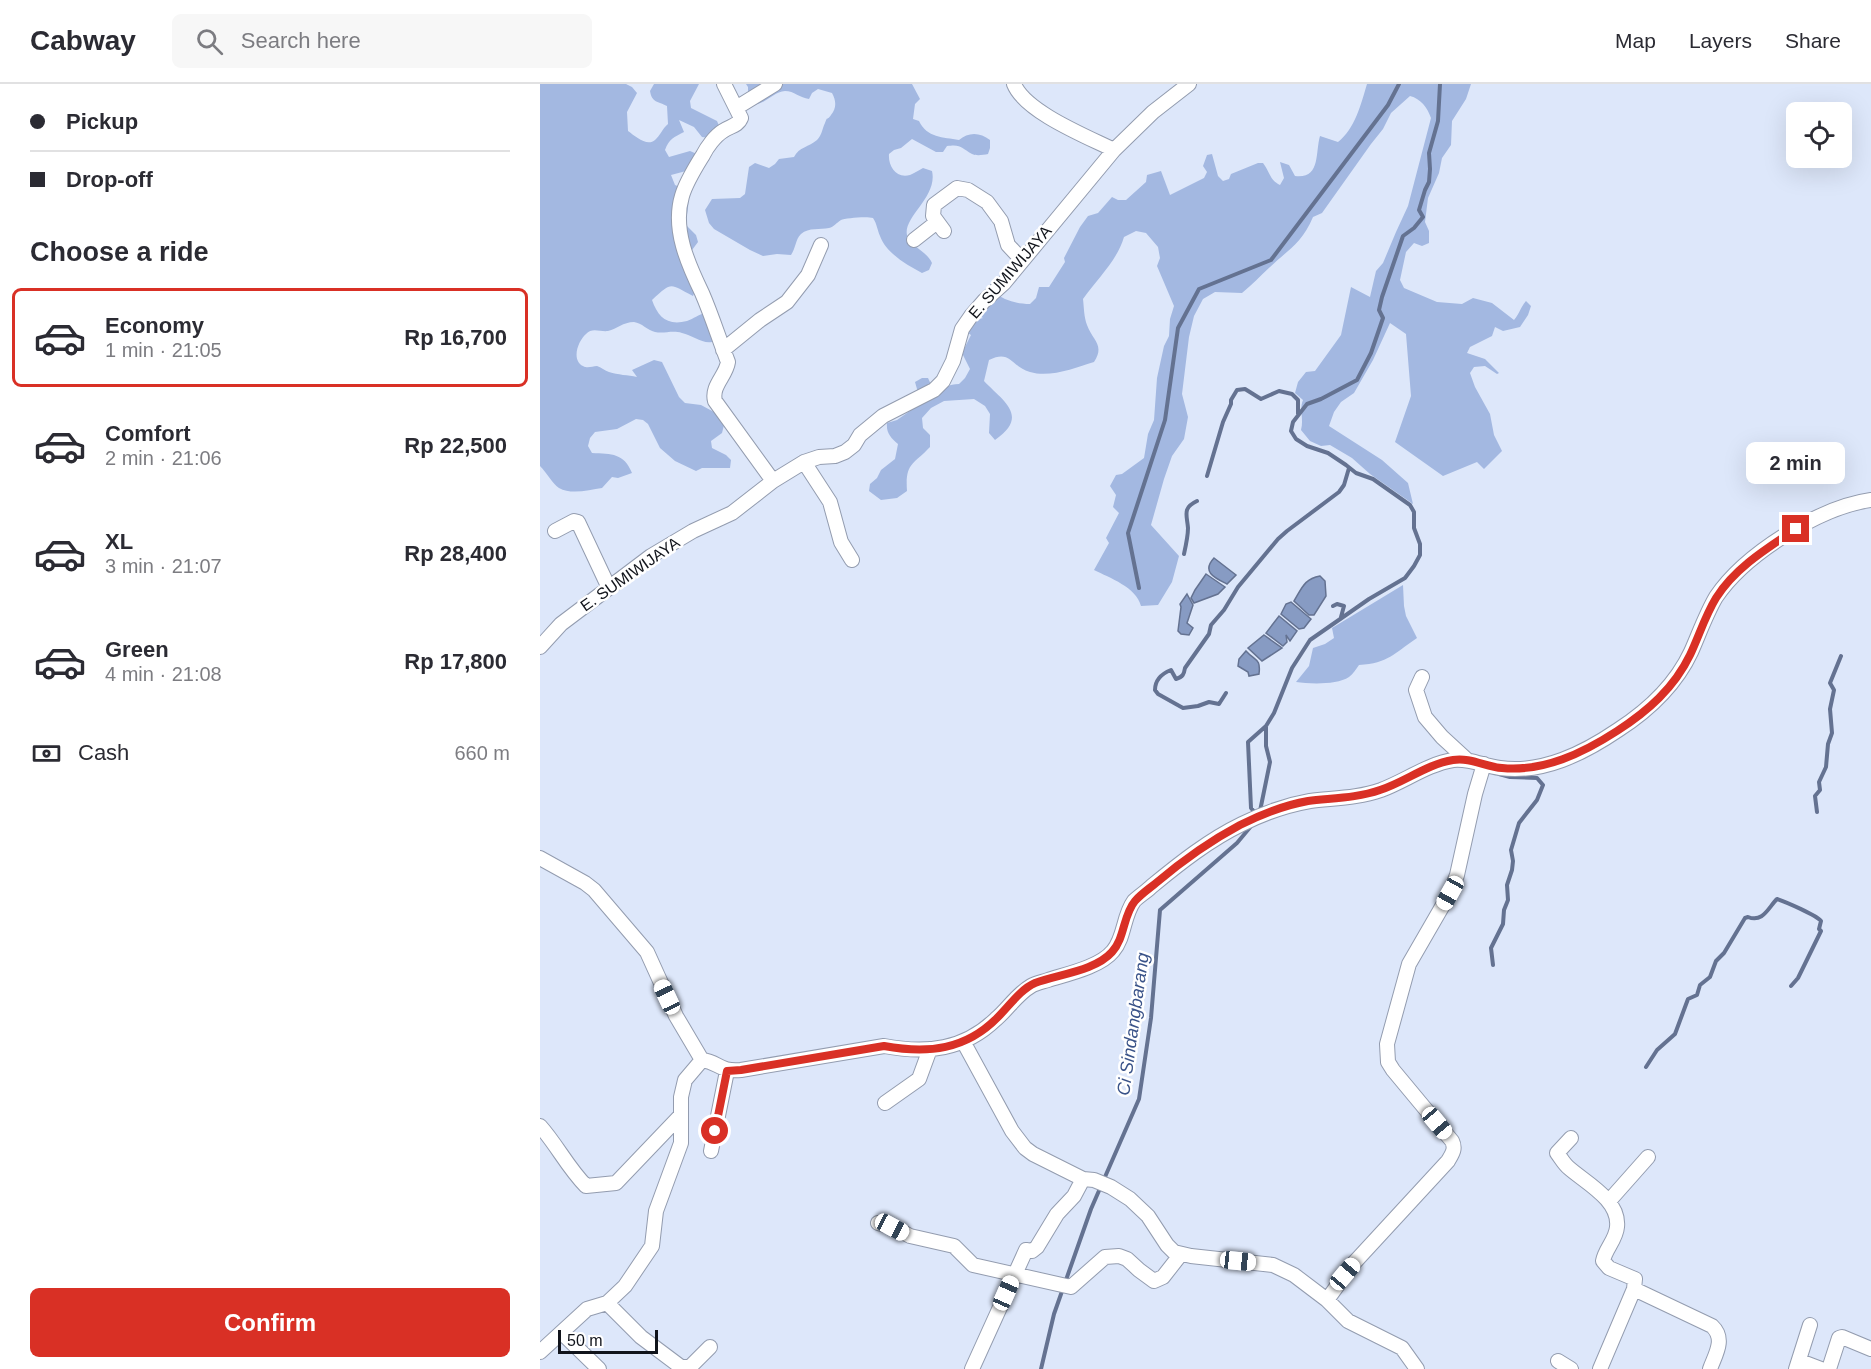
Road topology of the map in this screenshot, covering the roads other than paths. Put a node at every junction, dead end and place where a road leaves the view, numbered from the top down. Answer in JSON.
{"nodes":[{"id":1,"x":724,"y":84,"type":"edge"},
{"id":2,"x":775,"y":84,"type":"edge"},
{"id":3,"x":1014,"y":84,"type":"edge"},
{"id":4,"x":1189,"y":84,"type":"edge"},
{"id":5,"x":736,"y":108,"type":"junction"},
{"id":6,"x":739,"y":123,"type":"junction"},
{"id":7,"x":750,"y":132,"type":"dead end"},
{"id":8,"x":1114,"y":150,"type":"junction"},
{"id":9,"x":914,"y":240,"type":"dead end"},
{"id":10,"x":821,"y":245,"type":"dead end"},
{"id":11,"x":1022,"y":260,"type":"junction"},
{"id":12,"x":723,"y":350,"type":"junction"},
{"id":13,"x":804,"y":462,"type":"junction"},
{"id":14,"x":773,"y":481,"type":"junction"},
{"id":15,"x":1871,"y":500,"type":"edge"},
{"id":16,"x":555,"y":531,"type":"dead end"},
{"id":17,"x":852,"y":560,"type":"dead end"},
{"id":18,"x":609,"y":588,"type":"junction"},
{"id":19,"x":540,"y":647,"type":"edge"},
{"id":20,"x":1422,"y":677,"type":"dead end"},
{"id":21,"x":1467,"y":760,"type":"junction"},
{"id":22,"x":1484,"y":764,"type":"junction"},
{"id":23,"x":540,"y":858,"type":"edge"},
{"id":24,"x":964,"y":1043,"type":"junction"},
{"id":25,"x":930,"y":1049,"type":"junction"},
{"id":26,"x":702,"y":1060,"type":"junction"},
{"id":27,"x":727,"y":1071,"type":"junction"},
{"id":28,"x":885,"y":1103,"type":"dead end"},
{"id":29,"x":681,"y":1115,"type":"junction"},
{"id":30,"x":540,"y":1126,"type":"edge"},
{"id":31,"x":1571,"y":1138,"type":"dead end"},
{"id":32,"x":711,"y":1151,"type":"dead end"},
{"id":33,"x":1648,"y":1157,"type":"dead end"},
{"id":34,"x":1089,"y":1179,"type":"junction"},
{"id":35,"x":1609,"y":1201,"type":"junction"},
{"id":36,"x":878,"y":1223,"type":"dead end"},
{"id":37,"x":1181,"y":1254,"type":"junction"},
{"id":38,"x":1015,"y":1274,"type":"junction"},
{"id":39,"x":1634,"y":1289,"type":"junction"},
{"id":40,"x":1327,"y":1300,"type":"junction"},
{"id":41,"x":607,"y":1303,"type":"junction"},
{"id":42,"x":1810,"y":1325,"type":"dead end"},
{"id":43,"x":562,"y":1333,"type":"junction"},
{"id":44,"x":710,"y":1347,"type":"dead end"},
{"id":45,"x":1871,"y":1349,"type":"edge"},
{"id":46,"x":540,"y":1352,"type":"edge"},
{"id":47,"x":1558,"y":1361,"type":"dead end"},
{"id":48,"x":1798,"y":1365,"type":"edge"},
{"id":49,"x":599,"y":1369,"type":"edge"},
{"id":50,"x":972,"y":1369,"type":"edge"},
{"id":51,"x":1417,"y":1369,"type":"edge"},
{"id":52,"x":1571,"y":1369,"type":"edge"},
{"id":53,"x":1600,"y":1369,"type":"edge"},
{"id":54,"x":1710,"y":1369,"type":"edge"},
{"id":55,"x":1821,"y":1369,"type":"edge"},
{"id":56,"x":1829,"y":1369,"type":"edge"}],
"edges":[{"from":1,"to":5,"type":"street"},
{"from":2,"to":5,"type":"street"},
{"from":3,"to":8,"type":"street"},
{"from":4,"to":8,"type":"street","name":"E. SUMIWIJAYA"},
{"from":5,"to":6,"type":"street"},
{"from":6,"to":7,"type":"street"},
{"from":6,"to":12,"type":"street"},
{"from":8,"to":11,"type":"street","name":"E. SUMIWIJAYA"},
{"from":9,"to":11,"type":"street"},
{"from":10,"to":12,"type":"street"},
{"from":11,"to":13,"type":"street","name":"E. SUMIWIJAYA"},
{"from":12,"to":14,"type":"street"},
{"from":13,"to":14,"type":"street","name":"E. SUMIWIJAYA"},
{"from":13,"to":17,"type":"street"},
{"from":14,"to":18,"type":"street","name":"E. SUMIWIJAYA"},
{"from":15,"to":22,"type":"street"},
{"from":16,"to":18,"type":"street"},
{"from":18,"to":19,"type":"street","name":"E. SUMIWIJAYA"},
{"from":20,"to":21,"type":"street"},
{"from":21,"to":22,"type":"street"},
{"from":21,"to":24,"type":"street"},
{"from":22,"to":40,"type":"street"},
{"from":23,"to":26,"type":"street"},
{"from":24,"to":25,"type":"street"},
{"from":24,"to":34,"type":"street"},
{"from":25,"to":27,"type":"street"},
{"from":25,"to":28,"type":"street"},
{"from":26,"to":27,"type":"street"},
{"from":26,"to":29,"type":"street"},
{"from":27,"to":32,"type":"street"},
{"from":29,"to":30,"type":"street"},
{"from":29,"to":41,"type":"street"},
{"from":31,"to":35,"type":"street"},
{"from":33,"to":35,"type":"street"},
{"from":34,"to":37,"type":"street"},
{"from":34,"to":38,"type":"street"},
{"from":35,"to":39,"type":"street"},
{"from":36,"to":38,"type":"street"},
{"from":37,"to":38,"type":"street"},
{"from":37,"to":40,"type":"street"},
{"from":38,"to":50,"type":"street"},
{"from":39,"to":53,"type":"street"},
{"from":39,"to":54,"type":"street"},
{"from":40,"to":51,"type":"street"},
{"from":41,"to":43,"type":"street"},
{"from":41,"to":44,"type":"street"},
{"from":42,"to":48,"type":"street"},
{"from":43,"to":46,"type":"street"},
{"from":43,"to":49,"type":"street"},
{"from":45,"to":56,"type":"street"},
{"from":47,"to":52,"type":"street"},
{"from":48,"to":55,"type":"street"}]}
